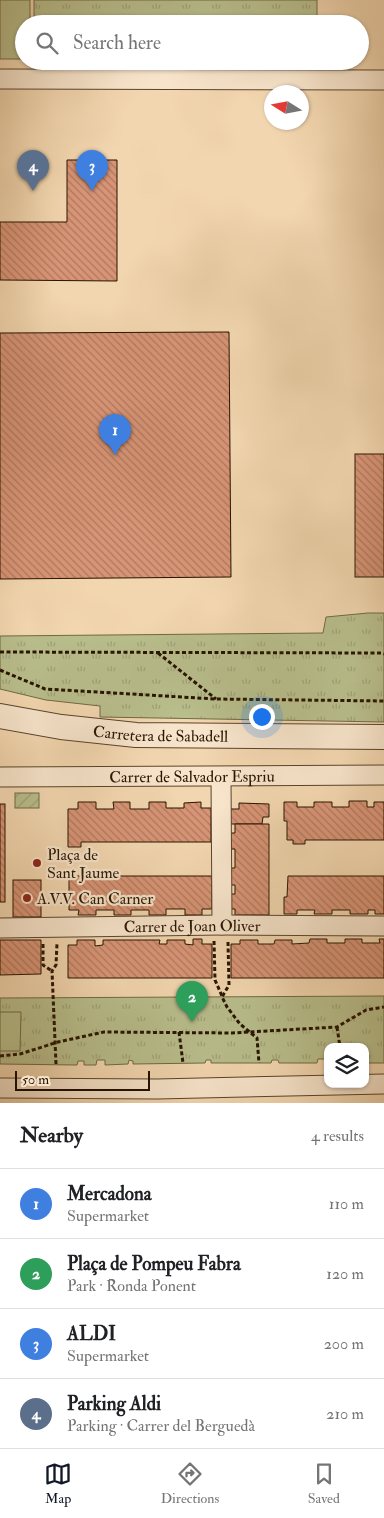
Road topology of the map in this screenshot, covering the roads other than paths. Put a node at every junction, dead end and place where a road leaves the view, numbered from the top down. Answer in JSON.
{"nodes":[{"id":1,"x":0,"y":79,"type":"edge"},
{"id":2,"x":384,"y":80,"type":"edge"},
{"id":3,"x":0,"y":716,"type":"edge"},
{"id":4,"x":384,"y":737,"type":"edge"},
{"id":5,"x":384,"y":775,"type":"edge"},
{"id":6,"x":220,"y":776,"type":"junction"},
{"id":7,"x":0,"y":777,"type":"edge"},
{"id":8,"x":384,"y":926,"type":"edge"},
{"id":9,"x":0,"y":928,"type":"edge"},
{"id":10,"x":221,"y":933,"type":"junction"},
{"id":11,"x":384,"y":1084,"type":"edge"},
{"id":12,"x":0,"y":1088,"type":"edge"},
{"id":13,"x":285,"y":1095,"type":"edge"}],
"edges":[{"from":1,"to":2,"type":"street"},
{"from":3,"to":4,"type":"street","name":"Carretera de Sabadell"},
{"from":5,"to":6,"type":"street","name":"Carrer de Salvador Espriu"},
{"from":6,"to":7,"type":"street","name":"Carrer de Salvador Espriu"},
{"from":6,"to":10,"type":"street"},
{"from":8,"to":10,"type":"street","name":"Carrer de Joan Oliver"},
{"from":9,"to":10,"type":"street","name":"Carrer de Joan Oliver"},
{"from":11,"to":13,"type":"street"},
{"from":12,"to":13,"type":"street"}]}
